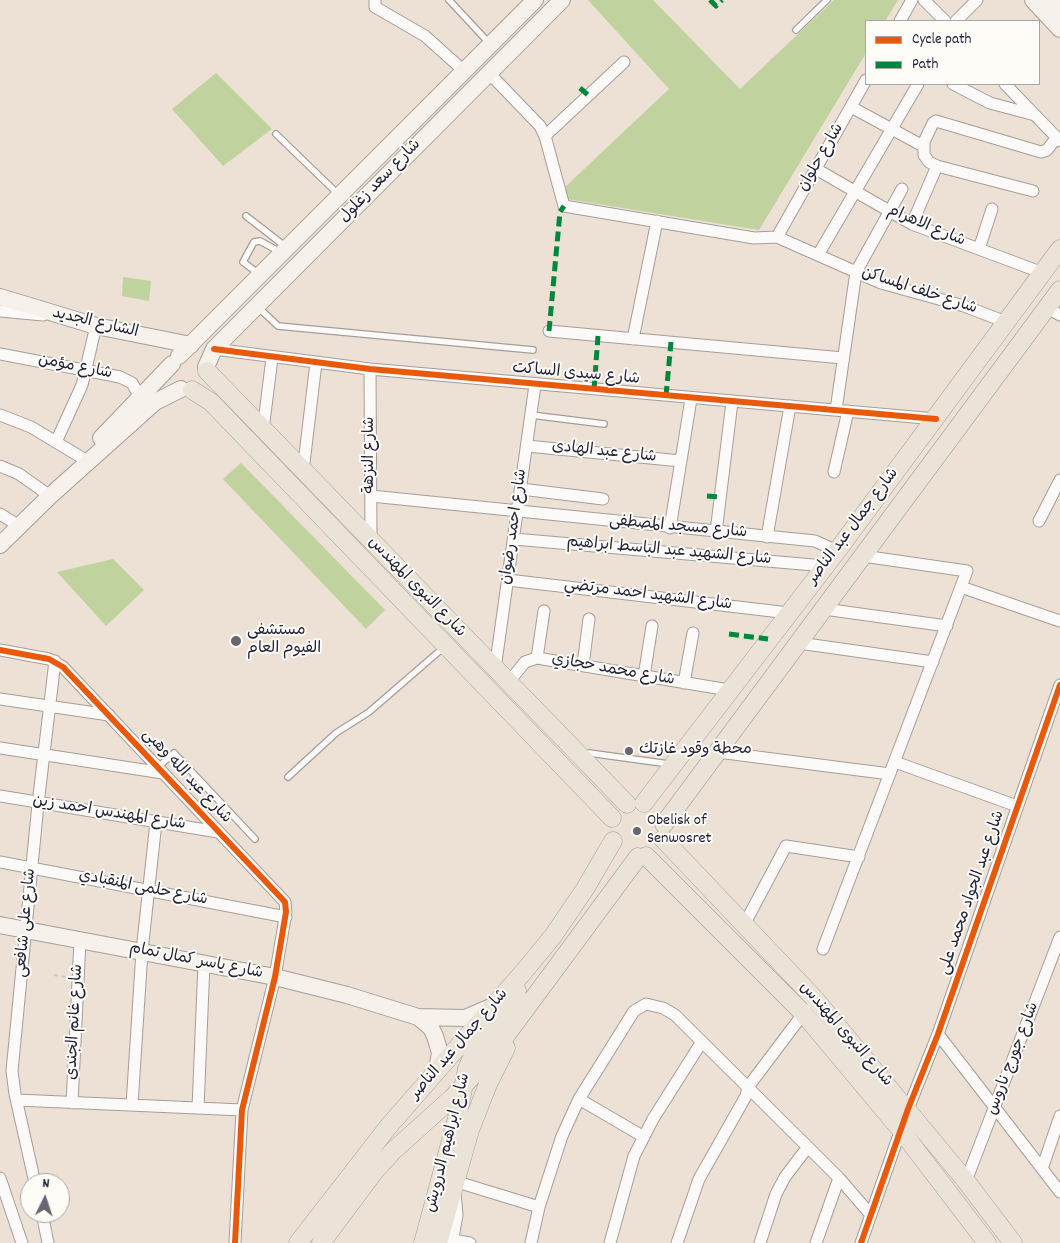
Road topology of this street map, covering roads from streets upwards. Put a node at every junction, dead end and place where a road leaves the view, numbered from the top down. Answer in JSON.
{"nodes":[{"id":1,"x":376,"y":0,"type":"edge"},
{"id":2,"x":535,"y":0,"type":"edge"},
{"id":3,"x":562,"y":0,"type":"edge"},
{"id":4,"x":912,"y":0,"type":"edge"},
{"id":5,"x":924,"y":0,"type":"edge"},
{"id":6,"x":977,"y":0,"type":"edge"},
{"id":7,"x":1033,"y":0,"type":"edge"},
{"id":8,"x":901,"y":20,"type":"edge"},
{"id":9,"x":944,"y":20,"type":"edge"},
{"id":10,"x":957,"y":20,"type":"edge"},
{"id":11,"x":1060,"y":29,"type":"edge"},
{"id":12,"x":624,"y":62,"type":"dead end"},
{"id":13,"x":464,"y":71,"type":"junction"},
{"id":14,"x":488,"y":72,"type":"junction"},
{"id":15,"x":865,"y":82,"type":"edge"},
{"id":16,"x":917,"y":85,"type":"edge"},
{"id":17,"x":955,"y":85,"type":"edge"},
{"id":18,"x":1006,"y":85,"type":"edge"},
{"id":19,"x":851,"y":107,"type":"junction"},
{"id":20,"x":1035,"y":115,"type":"junction"},
{"id":21,"x":892,"y":130,"type":"junction"},
{"id":22,"x":545,"y":136,"type":"junction"},
{"id":23,"x":1058,"y":139,"type":"edge"},
{"id":24,"x":923,"y":146,"type":"junction"},
{"id":25,"x":937,"y":166,"type":"junction"},
{"id":26,"x":816,"y":169,"type":"junction"},
{"id":27,"x":902,"y":189,"type":"dead end"},
{"id":28,"x":1033,"y":191,"type":"dead end"},
{"id":29,"x":856,"y":192,"type":"junction"},
{"id":30,"x":339,"y":196,"type":"junction"},
{"id":31,"x":992,"y":209,"type":"dead end"},
{"id":32,"x":353,"y":210,"type":"junction"},
{"id":33,"x":889,"y":212,"type":"junction"},
{"id":34,"x":657,"y":221,"type":"junction"},
{"id":35,"x":912,"y":224,"type":"junction"},
{"id":36,"x":777,"y":237,"type":"junction"},
{"id":37,"x":979,"y":249,"type":"junction"},
{"id":38,"x":1060,"y":249,"type":"edge"},
{"id":39,"x":818,"y":255,"type":"junction"},
{"id":40,"x":856,"y":272,"type":"junction"},
{"id":41,"x":1043,"y":273,"type":"junction"},
{"id":42,"x":1060,"y":290,"type":"edge"},
{"id":43,"x":0,"y":297,"type":"edge"},
{"id":44,"x":0,"y":311,"type":"edge"},
{"id":45,"x":1053,"y":311,"type":"edge"},
{"id":46,"x":63,"y":317,"type":"junction"},
{"id":47,"x":1006,"y":322,"type":"junction"},
{"id":48,"x":96,"y":326,"type":"junction"},
{"id":49,"x":549,"y":332,"type":"dead end"},
{"id":50,"x":633,"y":339,"type":"junction"},
{"id":51,"x":214,"y":349,"type":"junction"},
{"id":52,"x":0,"y":354,"type":"edge"},
{"id":53,"x":179,"y":356,"type":"junction"},
{"id":54,"x":272,"y":358,"type":"junction"},
{"id":55,"x":843,"y":358,"type":"junction"},
{"id":56,"x":316,"y":363,"type":"junction"},
{"id":57,"x":207,"y":369,"type":"junction"},
{"id":58,"x":370,"y":369,"type":"junction"},
{"id":59,"x":86,"y":370,"type":"junction"},
{"id":60,"x":535,"y":385,"type":"junction"},
{"id":61,"x":187,"y":390,"type":"junction"},
{"id":62,"x":140,"y":397,"type":"junction"},
{"id":63,"x":691,"y":398,"type":"junction"},
{"id":64,"x":732,"y":402,"type":"junction"},
{"id":65,"x":790,"y":406,"type":"junction"},
{"id":66,"x":836,"y":410,"type":"junction"},
{"id":67,"x":848,"y":411,"type":"junction"},
{"id":68,"x":0,"y":415,"type":"edge"},
{"id":69,"x":936,"y":419,"type":"junction"},
{"id":70,"x":263,"y":430,"type":"junction"},
{"id":71,"x":56,"y":442,"type":"junction"},
{"id":72,"x":527,"y":446,"type":"junction"},
{"id":73,"x":282,"y":450,"type":"junction"},
{"id":74,"x":92,"y":459,"type":"junction"},
{"id":75,"x":681,"y":461,"type":"junction"},
{"id":76,"x":269,"y":462,"type":"junction"},
{"id":77,"x":0,"y":466,"type":"edge"},
{"id":78,"x":301,"y":469,"type":"junction"},
{"id":79,"x":834,"y":472,"type":"dead end"},
{"id":80,"x":286,"y":479,"type":"junction"},
{"id":81,"x":1060,"y":480,"type":"edge"},
{"id":82,"x":521,"y":489,"type":"junction"},
{"id":83,"x":50,"y":496,"type":"junction"},
{"id":84,"x":371,"y":496,"type":"junction"},
{"id":85,"x":602,"y":499,"type":"dead end"},
{"id":86,"x":517,"y":513,"type":"junction"},
{"id":87,"x":0,"y":514,"type":"edge"},
{"id":88,"x":1039,"y":521,"type":"dead end"},
{"id":89,"x":19,"y":526,"type":"junction"},
{"id":90,"x":670,"y":528,"type":"junction"},
{"id":91,"x":716,"y":532,"type":"junction"},
{"id":92,"x":767,"y":537,"type":"junction"},
{"id":93,"x":514,"y":539,"type":"junction"},
{"id":94,"x":371,"y":541,"type":"junction"},
{"id":95,"x":0,"y":545,"type":"edge"},
{"id":96,"x":837,"y":551,"type":"junction"},
{"id":97,"x":863,"y":556,"type":"junction"},
{"id":98,"x":825,"y":566,"type":"junction"},
{"id":99,"x":508,"y":580,"type":"junction"},
{"id":100,"x":961,"y":587,"type":"junction"},
{"id":101,"x":824,"y":608,"type":"junction"},
{"id":102,"x":544,"y":611,"type":"dead end"},
{"id":103,"x":789,"y":613,"type":"junction"},
{"id":104,"x":589,"y":619,"type":"dead end"},
{"id":105,"x":1060,"y":621,"type":"edge"},
{"id":106,"x":652,"y":626,"type":"dead end"},
{"id":107,"x":946,"y":626,"type":"junction"},
{"id":108,"x":693,"y":633,"type":"dead end"},
{"id":109,"x":461,"y":635,"type":"junction"},
{"id":110,"x":799,"y":643,"type":"junction"},
{"id":111,"x":446,"y":646,"type":"junction"},
{"id":112,"x":0,"y":650,"type":"edge"},
{"id":113,"x":537,"y":658,"type":"junction"},
{"id":114,"x":55,"y":661,"type":"junction"},
{"id":115,"x":932,"y":662,"type":"junction"},
{"id":116,"x":583,"y":665,"type":"junction"},
{"id":117,"x":495,"y":669,"type":"junction"},
{"id":118,"x":644,"y":676,"type":"junction"},
{"id":119,"x":508,"y":683,"type":"junction"},
{"id":120,"x":684,"y":683,"type":"junction"},
{"id":121,"x":1060,"y":684,"type":"edge"},
{"id":122,"x":729,"y":690,"type":"junction"},
{"id":123,"x":0,"y":699,"type":"edge"},
{"id":124,"x":50,"y":707,"type":"junction"},
{"id":125,"x":109,"y":715,"type":"junction"},
{"id":126,"x":0,"y":748,"type":"edge"},
{"id":127,"x":718,"y":752,"type":"junction"},
{"id":128,"x":44,"y":755,"type":"junction"},
{"id":129,"x":895,"y":762,"type":"junction"},
{"id":130,"x":160,"y":770,"type":"junction"},
{"id":131,"x":890,"y":774,"type":"junction"},
{"id":132,"x":0,"y":796,"type":"edge"},
{"id":133,"x":38,"y":804,"type":"junction"},
{"id":134,"x":636,"y":804,"type":"junction"},
{"id":135,"x":1017,"y":806,"type":"junction"},
{"id":136,"x":612,"y":818,"type":"junction"},
{"id":137,"x":156,"y":822,"type":"junction"},
{"id":138,"x":218,"y":832,"type":"junction"},
{"id":139,"x":664,"y":832,"type":"junction"},
{"id":140,"x":613,"y":841,"type":"junction"},
{"id":141,"x":642,"y":856,"type":"junction"},
{"id":142,"x":859,"y":857,"type":"junction"},
{"id":143,"x":0,"y":862,"type":"edge"},
{"id":144,"x":32,"y":868,"type":"junction"},
{"id":145,"x":148,"y":890,"type":"junction"},
{"id":146,"x":286,"y":916,"type":"junction"},
{"id":147,"x":744,"y":925,"type":"junction"},
{"id":148,"x":0,"y":926,"type":"edge"},
{"id":149,"x":27,"y":931,"type":"junction"},
{"id":150,"x":553,"y":936,"type":"junction"},
{"id":151,"x":1060,"y":937,"type":"edge"},
{"id":152,"x":80,"y":940,"type":"junction"},
{"id":153,"x":570,"y":948,"type":"junction"},
{"id":154,"x":823,"y":949,"type":"dead end"},
{"id":155,"x":142,"y":951,"type":"junction"},
{"id":156,"x":204,"y":963,"type":"junction"},
{"id":157,"x":526,"y":970,"type":"junction"},
{"id":158,"x":275,"y":977,"type":"junction"},
{"id":159,"x":815,"y":999,"type":"junction"},
{"id":160,"x":529,"y":1004,"type":"junction"},
{"id":161,"x":493,"y":1006,"type":"junction"},
{"id":162,"x":803,"y":1013,"type":"junction"},
{"id":163,"x":418,"y":1017,"type":"junction"},
{"id":164,"x":938,"y":1034,"type":"junction"},
{"id":165,"x":701,"y":1043,"type":"junction"},
{"id":166,"x":437,"y":1070,"type":"junction"},
{"id":167,"x":0,"y":1071,"type":"edge"},
{"id":168,"x":12,"y":1071,"type":"junction"},
{"id":169,"x":748,"y":1087,"type":"junction"},
{"id":170,"x":462,"y":1088,"type":"junction"},
{"id":171,"x":580,"y":1099,"type":"junction"},
{"id":172,"x":17,"y":1100,"type":"junction"},
{"id":173,"x":72,"y":1103,"type":"junction"},
{"id":174,"x":132,"y":1105,"type":"junction"},
{"id":175,"x":198,"y":1108,"type":"junction"},
{"id":176,"x":908,"y":1108,"type":"junction"},
{"id":177,"x":996,"y":1108,"type":"junction"},
{"id":178,"x":242,"y":1110,"type":"junction"},
{"id":179,"x":1060,"y":1116,"type":"edge"},
{"id":180,"x":900,"y":1129,"type":"junction"},
{"id":181,"x":644,"y":1137,"type":"junction"},
{"id":182,"x":807,"y":1148,"type":"junction"},
{"id":183,"x":1042,"y":1169,"type":"junction"},
{"id":184,"x":33,"y":1173,"type":"edge"},
{"id":185,"x":0,"y":1178,"type":"edge"},
{"id":186,"x":838,"y":1178,"type":"junction"},
{"id":187,"x":454,"y":1181,"type":"junction"},
{"id":188,"x":966,"y":1181,"type":"junction"},
{"id":189,"x":1060,"y":1192,"type":"edge"},
{"id":190,"x":539,"y":1207,"type":"junction"},
{"id":191,"x":871,"y":1215,"type":"junction"},
{"id":192,"x":44,"y":1223,"type":"edge"},
{"id":193,"x":863,"y":1238,"type":"edge"},
{"id":194,"x":448,"y":1242,"type":"edge"},
{"id":195,"x":22,"y":1243,"type":"edge"},
{"id":196,"x":48,"y":1243,"type":"edge"},
{"id":197,"x":235,"y":1243,"type":"edge"},
{"id":198,"x":298,"y":1243,"type":"edge"},
{"id":199,"x":321,"y":1243,"type":"edge"},
{"id":200,"x":423,"y":1243,"type":"edge"},
{"id":201,"x":470,"y":1243,"type":"edge"},
{"id":202,"x":531,"y":1243,"type":"edge"},
{"id":203,"x":610,"y":1243,"type":"edge"},
{"id":204,"x":677,"y":1243,"type":"edge"},
{"id":205,"x":760,"y":1243,"type":"edge"},
{"id":206,"x":816,"y":1243,"type":"edge"},
{"id":207,"x":873,"y":1243,"type":"edge"},
{"id":208,"x":987,"y":1243,"type":"edge"},
{"id":209,"x":1013,"y":1243,"type":"edge"}],
"edges":[{"from":1,"to":13,"type":"street"},
{"from":2,"to":13,"type":"main road","name":"شارع سعد زغلول"},
{"from":3,"to":14,"type":"main road","name":"شارع سعد زغلول"},
{"from":4,"to":8,"type":"street"},
{"from":5,"to":9,"type":"street"},
{"from":6,"to":10,"type":"street"},
{"from":7,"to":11,"type":"main road"},
{"from":12,"to":22,"type":"street"},
{"from":13,"to":30,"type":"main road","name":"شارع سعد زغلول"},
{"from":14,"to":22,"type":"street"},
{"from":14,"to":32,"type":"main road","name":"شارع سعد زغلول"},
{"from":15,"to":19,"type":"street","name":"شارع حلوان"},
{"from":16,"to":21,"type":"street"},
{"from":17,"to":20,"type":"street"},
{"from":18,"to":20,"type":"street"},
{"from":19,"to":21,"type":"street"},
{"from":19,"to":26,"type":"street","name":"شارع حلوان"},
{"from":20,"to":23,"type":"street"},
{"from":21,"to":24,"type":"street"},
{"from":21,"to":29,"type":"street"},
{"from":22,"to":34,"type":"street"},
{"from":23,"to":24,"type":"street"},
{"from":24,"to":25,"type":"street"},
{"from":25,"to":28,"type":"street"},
{"from":25,"to":35,"type":"street"},
{"from":26,"to":29,"type":"street","name":"شارع الاهرام"},
{"from":26,"to":36,"type":"street","name":"شارع حلوان"},
{"from":27,"to":33,"type":"street"},
{"from":29,"to":33,"type":"street","name":"شارع الاهرام"},
{"from":29,"to":39,"type":"street"},
{"from":30,"to":32,"type":"main road"},
{"from":30,"to":53,"type":"main road","name":"شارع سعد زغلول"},
{"from":31,"to":37,"type":"street"},
{"from":32,"to":51,"type":"main road","name":"شارع سعد زغلول"},
{"from":33,"to":35,"type":"street","name":"شارع الاهرام"},
{"from":33,"to":40,"type":"street"},
{"from":34,"to":36,"type":"street"},
{"from":34,"to":50,"type":"street"},
{"from":35,"to":37,"type":"street","name":"شارع الاهرام"},
{"from":36,"to":39,"type":"street","name":"شارع خلف المساكن"},
{"from":37,"to":41,"type":"street","name":"شارع الاهرام"},
{"from":38,"to":41,"type":"main road","name":"شارع جمال عبد الناصر"},
{"from":39,"to":40,"type":"street","name":"شارع خلف المساكن"},
{"from":40,"to":47,"type":"street","name":"شارع خلف المساكن"},
{"from":40,"to":55,"type":"street"},
{"from":41,"to":47,"type":"main road","name":"شارع جمال عبد الناصر"},
{"from":42,"to":45,"type":"main road","name":"شارع جمال عبد الناصر"},
{"from":43,"to":46,"type":"main road","name":"الشارع الجديد"},
{"from":44,"to":46,"type":"street"},
{"from":45,"to":97,"type":"main road","name":"شارع جمال عبد الناصر"},
{"from":46,"to":48,"type":"main road","name":"الشارع الجديد"},
{"from":47,"to":69,"type":"main road","name":"شارع جمال عبد الناصر"},
{"from":48,"to":53,"type":"main road","name":"الشارع الجديد"},
{"from":48,"to":59,"type":"street"},
{"from":49,"to":50,"type":"street"},
{"from":50,"to":55,"type":"street"},
{"from":51,"to":54,"type":"street","name":"شارع سيدى الساكت"},
{"from":51,"to":57,"type":"main road","name":"شارع سعد زغلول"},
{"from":52,"to":59,"type":"street","name":"شارع مؤمن"},
{"from":53,"to":57,"type":"main road"},
{"from":53,"to":61,"type":"main road"},
{"from":53,"to":62,"type":"main road","name":"شارع سعد زغلول"},
{"from":54,"to":56,"type":"street","name":"شارع سيدى الساكت"},
{"from":54,"to":70,"type":"street"},
{"from":55,"to":66,"type":"street"},
{"from":56,"to":58,"type":"street","name":"شارع سيدى الساكت"},
{"from":56,"to":78,"type":"street"},
{"from":57,"to":61,"type":"main road"},
{"from":57,"to":70,"type":"main road","name":"شارع النبوى المهندس"},
{"from":58,"to":60,"type":"street","name":"شارع سيدى الساكت"},
{"from":58,"to":84,"type":"street","name":"شارع النزهة"},
{"from":59,"to":62,"type":"street","name":"شارع مؤمن"},
{"from":59,"to":71,"type":"street"},
{"from":60,"to":63,"type":"street","name":"شارع سيدى الساكت"},
{"from":60,"to":72,"type":"street","name":"شارع احمد رضوان"},
{"from":61,"to":74,"type":"main road","name":"شارع سعد زغلول"},
{"from":61,"to":76,"type":"main road","name":"شارع النبوى المهندس"},
{"from":62,"to":74,"type":"main road","name":"شارع سعد زغلول"},
{"from":63,"to":64,"type":"street","name":"شارع سيدى الساكت"},
{"from":63,"to":75,"type":"street"},
{"from":64,"to":65,"type":"street","name":"شارع سيدى الساكت"},
{"from":64,"to":91,"type":"street"},
{"from":65,"to":66,"type":"street","name":"شارع سيدى الساكت"},
{"from":65,"to":92,"type":"street"},
{"from":66,"to":67,"type":"street","name":"شارع سيدى الساكت"},
{"from":67,"to":69,"type":"street","name":"شارع سيدى الساكت"},
{"from":67,"to":79,"type":"street"},
{"from":68,"to":71,"type":"street"},
{"from":69,"to":96,"type":"main road","name":"شارع جمال عبد الناصر"},
{"from":70,"to":73,"type":"main road","name":"شارع النبوى المهندس"},
{"from":71,"to":74,"type":"street"},
{"from":72,"to":75,"type":"street","name":"شارع عبد الهادى"},
{"from":72,"to":82,"type":"street","name":"شارع احمد رضوان"},
{"from":73,"to":76,"type":"main road"},
{"from":73,"to":78,"type":"main road","name":"شارع النبوى المهندس"},
{"from":74,"to":83,"type":"main road","name":"شارع سعد زغلول"},
{"from":75,"to":90,"type":"street"},
{"from":76,"to":80,"type":"main road","name":"شارع النبوى المهندس"},
{"from":77,"to":83,"type":"street"},
{"from":78,"to":80,"type":"main road"},
{"from":78,"to":94,"type":"main road","name":"شارع النبوى المهندس"},
{"from":80,"to":111,"type":"main road","name":"شارع النبوى المهندس"},
{"from":81,"to":88,"type":"street"},
{"from":82,"to":85,"type":"street"},
{"from":82,"to":86,"type":"street","name":"شارع احمد رضوان"},
{"from":83,"to":89,"type":"main road","name":"شارع سعد زغلول"},
{"from":84,"to":86,"type":"street","name":"شارع مسجد المصطفى"},
{"from":84,"to":94,"type":"street","name":"شارع النزهة"},
{"from":86,"to":90,"type":"street","name":"شارع مسجد المصطفى"},
{"from":86,"to":93,"type":"street","name":"شارع احمد رضوان"},
{"from":87,"to":89,"type":"street"},
{"from":89,"to":95,"type":"main road","name":"شارع سعد زغلول"},
{"from":90,"to":91,"type":"street","name":"شارع مسجد المصطفى"},
{"from":91,"to":92,"type":"street","name":"شارع مسجد المصطفى"},
{"from":92,"to":96,"type":"street","name":"شارع مسجد المصطفى"},
{"from":93,"to":98,"type":"street","name":"شارع الشهيد عبد الباسط ابراهيم"},
{"from":93,"to":99,"type":"street","name":"شارع احمد رضوان"},
{"from":94,"to":109,"type":"main road","name":"شارع النبوى المهندس"},
{"from":96,"to":98,"type":"main road","name":"شارع جمال عبد الناصر"},
{"from":97,"to":100,"type":"street"},
{"from":97,"to":101,"type":"main road","name":"شارع جمال عبد الناصر"},
{"from":98,"to":103,"type":"main road","name":"شارع جمال عبد الناصر"},
{"from":99,"to":103,"type":"street","name":"شارع الشهيد احمد مرتضي"},
{"from":99,"to":117,"type":"street","name":"شارع احمد رضوان"},
{"from":100,"to":105,"type":"street"},
{"from":100,"to":107,"type":"street"},
{"from":101,"to":107,"type":"street"},
{"from":101,"to":110,"type":"main road","name":"شارع جمال عبد الناصر"},
{"from":102,"to":113,"type":"street"},
{"from":103,"to":122,"type":"main road","name":"شارع جمال عبد الناصر"},
{"from":104,"to":116,"type":"street"},
{"from":106,"to":118,"type":"street"},
{"from":107,"to":115,"type":"street"},
{"from":108,"to":120,"type":"street"},
{"from":109,"to":111,"type":"main road"},
{"from":109,"to":117,"type":"main road","name":"شارع النبوى المهندس"},
{"from":110,"to":115,"type":"street"},
{"from":110,"to":127,"type":"main road","name":"شارع جمال عبد الناصر"},
{"from":111,"to":136,"type":"main road","name":"شارع النبوى المهندس"},
{"from":112,"to":114,"type":"street"},
{"from":113,"to":116,"type":"street","name":"شارع محمد حجازي"},
{"from":113,"to":119,"type":"street","name":"شارع محمد حجازي"},
{"from":114,"to":124,"type":"street","name":"شارع على شافعى"},
{"from":114,"to":125,"type":"street","name":"شارع عبد الله وهبى"},
{"from":115,"to":129,"type":"street"},
{"from":116,"to":118,"type":"street","name":"شارع محمد حجازي"},
{"from":117,"to":119,"type":"main road","name":"شارع النبوى المهندس"},
{"from":118,"to":120,"type":"street","name":"شارع محمد حجازي"},
{"from":119,"to":134,"type":"main road","name":"شارع النبوى المهندس"},
{"from":120,"to":122,"type":"street","name":"شارع محمد حجازي"},
{"from":121,"to":135,"type":"street","name":"شارع عبد الجواد محمد على"},
{"from":122,"to":134,"type":"main road","name":"شارع جمال عبد الناصر"},
{"from":123,"to":124,"type":"street"},
{"from":124,"to":125,"type":"street"},
{"from":124,"to":128,"type":"street","name":"شارع على شافعى"},
{"from":125,"to":130,"type":"street","name":"شارع عبد الله وهبى"},
{"from":126,"to":128,"type":"street"},
{"from":127,"to":131,"type":"street"},
{"from":127,"to":139,"type":"main road","name":"شارع جمال عبد الناصر"},
{"from":128,"to":130,"type":"street"},
{"from":128,"to":133,"type":"street","name":"شارع على شافعى"},
{"from":129,"to":131,"type":"street"},
{"from":129,"to":135,"type":"street"},
{"from":130,"to":138,"type":"street","name":"شارع عبد الله وهبى"},
{"from":131,"to":142,"type":"street"},
{"from":132,"to":133,"type":"street","name":"شارع المهندس احمد زين"},
{"from":133,"to":137,"type":"street","name":"شارع المهندس احمد زين"},
{"from":133,"to":144,"type":"street","name":"شارع على شافعى"},
{"from":134,"to":136,"type":"main road"},
{"from":134,"to":139,"type":"main road"},
{"from":135,"to":164,"type":"street","name":"شارع عبد الجواد محمد على"},
{"from":136,"to":140,"type":"main road"},
{"from":137,"to":138,"type":"street","name":"شارع المهندس احمد زين"},
{"from":137,"to":145,"type":"street"},
{"from":138,"to":146,"type":"street","name":"شارع عبد الله وهبى"},
{"from":139,"to":141,"type":"main road"},
{"from":139,"to":147,"type":"main road","name":"شارع النبوى المهندس"},
{"from":140,"to":141,"type":"main road"},
{"from":140,"to":150,"type":"main road","name":"شارع جمال عبد الناصر"},
{"from":141,"to":153,"type":"main road","name":"شارع جمال عبد الناصر"},
{"from":141,"to":162,"type":"main road","name":"شارع النبوى المهندس"},
{"from":142,"to":147,"type":"street"},
{"from":142,"to":154,"type":"street"},
{"from":143,"to":144,"type":"street","name":"شارع حلمى المنقبادي"},
{"from":144,"to":145,"type":"street","name":"شارع حلمى المنقبادي"},
{"from":144,"to":149,"type":"street","name":"شارع على شافعى"},
{"from":145,"to":146,"type":"street","name":"شارع حلمى المنقبادي"},
{"from":145,"to":155,"type":"street"},
{"from":146,"to":158,"type":"street"},
{"from":147,"to":159,"type":"main road","name":"شارع النبوى المهندس"},
{"from":148,"to":149,"type":"main road","name":"شارع ياسر كمال تمام"},
{"from":149,"to":152,"type":"main road","name":"شارع ياسر كمال تمام"},
{"from":149,"to":168,"type":"street","name":"شارع على شافعى"},
{"from":150,"to":153,"type":"main road"},
{"from":150,"to":157,"type":"main road","name":"شارع جمال عبد الناصر"},
{"from":151,"to":177,"type":"street","name":"شارع جورج ناروس"},
{"from":152,"to":155,"type":"main road","name":"شارع ياسر كمال تمام"},
{"from":152,"to":173,"type":"street","name":"شارع غانم الجندى"},
{"from":153,"to":160,"type":"main road","name":"شارع جمال عبد الناصر"},
{"from":155,"to":156,"type":"main road","name":"شارع ياسر كمال تمام"},
{"from":155,"to":174,"type":"street"},
{"from":156,"to":158,"type":"main road","name":"شارع ياسر كمال تمام"},
{"from":156,"to":175,"type":"street"},
{"from":157,"to":161,"type":"main road","name":"شارع جمال عبد الناصر"},
{"from":157,"to":170,"type":"main road","name":"شارع ابراهيم الدرويش"},
{"from":158,"to":163,"type":"main road","name":"شارع ياسر كمال تمام"},
{"from":158,"to":178,"type":"street"},
{"from":159,"to":162,"type":"street"},
{"from":159,"to":176,"type":"main road","name":"شارع النبوى المهندس"},
{"from":160,"to":170,"type":"main road","name":"شارع جمال عبد الناصر"},
{"from":160,"to":187,"type":"main road","name":"شارع ابراهيم الدرويش"},
{"from":161,"to":163,"type":"main road","name":"شارع ياسر كمال تمام"},
{"from":161,"to":166,"type":"main road","name":"شارع جمال عبد الناصر"},
{"from":162,"to":169,"type":"street"},
{"from":162,"to":180,"type":"main road","name":"شارع النبوى المهندس"},
{"from":163,"to":166,"type":"main road","name":"شارع ياسر كمال تمام"},
{"from":164,"to":176,"type":"street","name":"شارع عبد الجواد محمد على"},
{"from":164,"to":177,"type":"street"},
{"from":165,"to":169,"type":"street"},
{"from":165,"to":171,"type":"street"},
{"from":165,"to":181,"type":"street"},
{"from":166,"to":198,"type":"main road","name":"شارع جمال عبد الناصر"},
{"from":167,"to":168,"type":"street"},
{"from":168,"to":172,"type":"street","name":"شارع على شافعى"},
{"from":169,"to":182,"type":"street"},
{"from":169,"to":204,"type":"street"},
{"from":170,"to":199,"type":"main road","name":"شارع جمال عبد الناصر"},
{"from":170,"to":200,"type":"main road","name":"شارع ابراهيم الدرويش"},
{"from":171,"to":181,"type":"street"},
{"from":171,"to":190,"type":"street"},
{"from":172,"to":173,"type":"street"},
{"from":172,"to":184,"type":"street","name":"شارع على شافعى"},
{"from":173,"to":174,"type":"street"},
{"from":174,"to":175,"type":"street"},
{"from":175,"to":178,"type":"street"},
{"from":176,"to":180,"type":"street","name":"شارع عبد الجواد محمد على"},
{"from":176,"to":188,"type":"main road","name":"شارع النبوى المهندس"},
{"from":177,"to":183,"type":"street"},
{"from":177,"to":188,"type":"street","name":"شارع جورج ناروس"},
{"from":178,"to":197,"type":"street"},
{"from":179,"to":183,"type":"street"},
{"from":180,"to":191,"type":"street","name":"شارع عبد الجواد محمد على"},
{"from":180,"to":208,"type":"main road","name":"شارع النبوى المهندس"},
{"from":181,"to":203,"type":"street"},
{"from":182,"to":186,"type":"street"},
{"from":182,"to":205,"type":"street"},
{"from":183,"to":189,"type":"street"},
{"from":185,"to":195,"type":"street"},
{"from":186,"to":191,"type":"street"},
{"from":186,"to":206,"type":"street"},
{"from":187,"to":190,"type":"street"},
{"from":187,"to":194,"type":"main road","name":"شارع ابراهيم الدرويش"},
{"from":188,"to":209,"type":"main road","name":"شارع النبوى المهندس"},
{"from":190,"to":202,"type":"street"},
{"from":191,"to":193,"type":"street","name":"شارع عبد الجواد محمد على"},
{"from":192,"to":196,"type":"street"},
{"from":193,"to":207,"type":"street"},
{"from":194,"to":201,"type":"street"}]}
